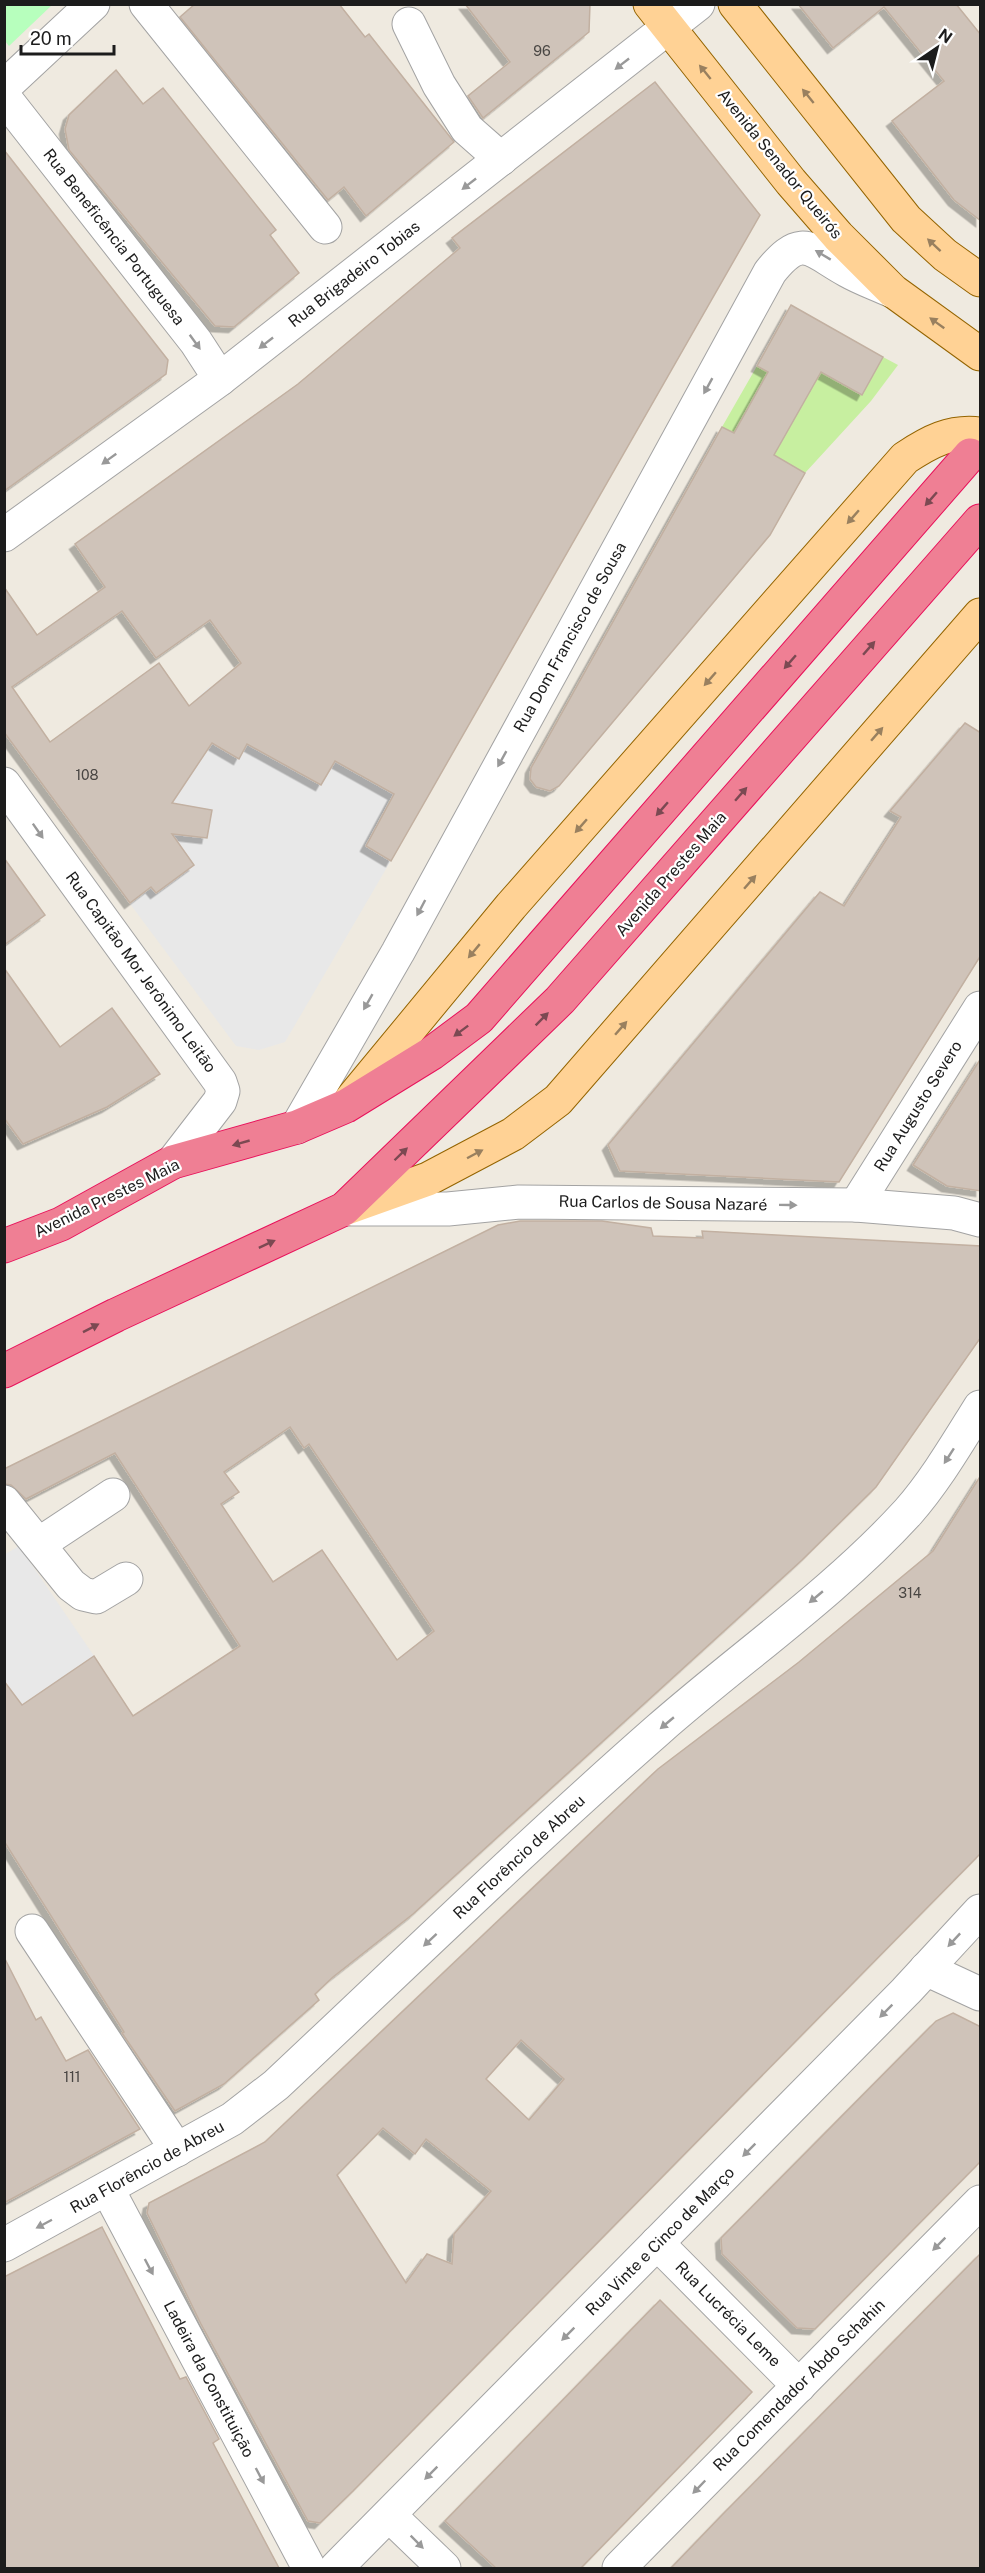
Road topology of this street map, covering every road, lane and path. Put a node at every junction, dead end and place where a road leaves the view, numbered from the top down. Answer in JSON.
{"nodes":[{"id":1,"x":93,"y":4,"type":"edge"},
{"id":2,"x":146,"y":4,"type":"edge"},
{"id":3,"x":698,"y":4,"type":"edge"},
{"id":4,"x":735,"y":4,"type":"edge"},
{"id":5,"x":659,"y":16,"type":"edge"},
{"id":6,"x":410,"y":24,"type":"dead end"},
{"id":7,"x":4,"y":87,"type":"edge"},
{"id":8,"x":4,"y":97,"type":"edge"},
{"id":9,"x":501,"y":159,"type":"junction"},
{"id":10,"x":325,"y":226,"type":"dead end"},
{"id":11,"x":981,"y":280,"type":"edge"},
{"id":12,"x":893,"y":291,"type":"junction"},
{"id":13,"x":981,"y":354,"type":"edge"},
{"id":14,"x":220,"y":379,"type":"junction"},
{"id":15,"x":975,"y":445,"type":"edge"},
{"id":16,"x":981,"y":521,"type":"edge"},
{"id":17,"x":4,"y":534,"type":"edge"},
{"id":18,"x":981,"y":615,"type":"edge"},
{"id":19,"x":4,"y":784,"type":"edge"},
{"id":20,"x":981,"y":1008,"type":"edge"},
{"id":21,"x":346,"y":1106,"type":"junction"},
{"id":22,"x":297,"y":1127,"type":"junction"},
{"id":23,"x":174,"y":1162,"type":"junction"},
{"id":24,"x":856,"y":1205,"type":"junction"},
{"id":25,"x":344,"y":1209,"type":"junction"},
{"id":26,"x":981,"y":1220,"type":"edge"},
{"id":27,"x":4,"y":1246,"type":"edge"},
{"id":28,"x":39,"y":1354,"type":"junction"},
{"id":29,"x":4,"y":1371,"type":"edge"},
{"id":30,"x":4,"y":1386,"type":"edge"},
{"id":31,"x":981,"y":1407,"type":"edge"},
{"id":32,"x":113,"y":1495,"type":"dead end"},
{"id":33,"x":4,"y":1502,"type":"edge"},
{"id":34,"x":39,"y":1544,"type":"junction"},
{"id":35,"x":126,"y":1579,"type":"dead end"},
{"id":36,"x":981,"y":1911,"type":"edge"},
{"id":37,"x":32,"y":1931,"type":"dead end"},
{"id":38,"x":926,"y":1969,"type":"junction"},
{"id":39,"x":981,"y":1994,"type":"edge"},
{"id":40,"x":177,"y":2150,"type":"junction"},
{"id":41,"x":108,"y":2190,"type":"junction"},
{"id":42,"x":981,"y":2202,"type":"edge"},
{"id":43,"x":657,"y":2243,"type":"junction"},
{"id":44,"x":4,"y":2245,"type":"edge"},
{"id":45,"x":799,"y":2386,"type":"junction"},
{"id":46,"x":389,"y":2515,"type":"junction"},
{"id":47,"x":309,"y":2568,"type":"edge"},
{"id":48,"x":336,"y":2568,"type":"edge"},
{"id":49,"x":444,"y":2568,"type":"edge"},
{"id":50,"x":619,"y":2568,"type":"edge"}],
"edges":[{"from":1,"to":7,"type":"street"},
{"from":2,"to":10,"type":"street"},
{"from":3,"to":5,"type":"street","name":"Rua Brigadeiro Tobias"},
{"from":11,"to":4,"type":"main road","one_way":true},
{"from":5,"to":9,"type":"street","name":"Rua Brigadeiro Tobias","one_way":true},
{"from":12,"to":5,"type":"main road","name":"Avenida Senador Queirós","one_way":true},
{"from":6,"to":9,"type":"street"},
{"from":8,"to":14,"type":"street","name":"Rua Beneficência Portuguesa","one_way":true},
{"from":9,"to":14,"type":"street","name":"Rua Brigadeiro Tobias","one_way":true},
{"from":13,"to":12,"type":"main road","name":"Avenida Senador Queirós","one_way":true},
{"from":12,"to":22,"type":"street","name":"Rua Dom Francisco de Sousa","one_way":true},
{"from":14,"to":17,"type":"street","name":"Rua Brigadeiro Tobias","one_way":true},
{"from":15,"to":21,"type":"highway","name":"Avenida Prestes Maia","one_way":true},
{"from":15,"to":21,"type":"main road","name":"Avenida Prestes Maia","one_way":true},
{"from":25,"to":16,"type":"highway","name":"Avenida Prestes Maia","one_way":true},
{"from":25,"to":18,"type":"main road","name":"Avenida Prestes Maia","one_way":true},
{"from":19,"to":23,"type":"street","name":"Rua Capitão Mor Jerônimo Leitão","one_way":true},
{"from":20,"to":24,"type":"street","name":"Rua Augusto Severo"},
{"from":21,"to":22,"type":"highway","name":"Avenida Prestes Maia"},
{"from":22,"to":23,"type":"highway","name":"Avenida Prestes Maia","one_way":true},
{"from":23,"to":27,"type":"highway","name":"Avenida Prestes Maia"},
{"from":25,"to":24,"type":"street","name":"Rua Carlos de Sousa Nazaré","one_way":true},
{"from":24,"to":26,"type":"street","name":"Rua Carlos de Sousa Nazaré"},
{"from":28,"to":25,"type":"highway","name":"Avenida Prestes Maia","one_way":true},
{"from":28,"to":29,"type":"highway","name":"Avenida Prestes Maia"},
{"from":28,"to":30,"type":"main road","name":"Avenida Prestes Maia"},
{"from":31,"to":40,"type":"street","name":"Rua Florêncio de Abreu","one_way":true},
{"from":32,"to":34,"type":"street"},
{"from":33,"to":34,"type":"street"},
{"from":34,"to":35,"type":"street"},
{"from":36,"to":38,"type":"street","name":"Rua Vinte e Cinco de Março","one_way":true},
{"from":37,"to":40,"type":"street"},
{"from":38,"to":39,"type":"street"},
{"from":38,"to":43,"type":"street","name":"Rua Vinte e Cinco de Março","one_way":true},
{"from":40,"to":41,"type":"street","name":"Rua Florêncio de Abreu"},
{"from":41,"to":44,"type":"street","name":"Rua Florêncio de Abreu","one_way":true},
{"from":41,"to":47,"type":"street","name":"Ladeira da Constituição","one_way":true},
{"from":42,"to":45,"type":"street","name":"Rua Comendador Abdo Schahin","one_way":true},
{"from":43,"to":45,"type":"street","name":"Rua Lucrécia Leme"},
{"from":43,"to":46,"type":"street","name":"Rua Vinte e Cinco de Março","one_way":true},
{"from":45,"to":50,"type":"street","name":"Rua Comendador Abdo Schahin","one_way":true},
{"from":46,"to":48,"type":"street","name":"Rua Vinte e Cinco de Março"},
{"from":46,"to":49,"type":"street","one_way":true}]}
